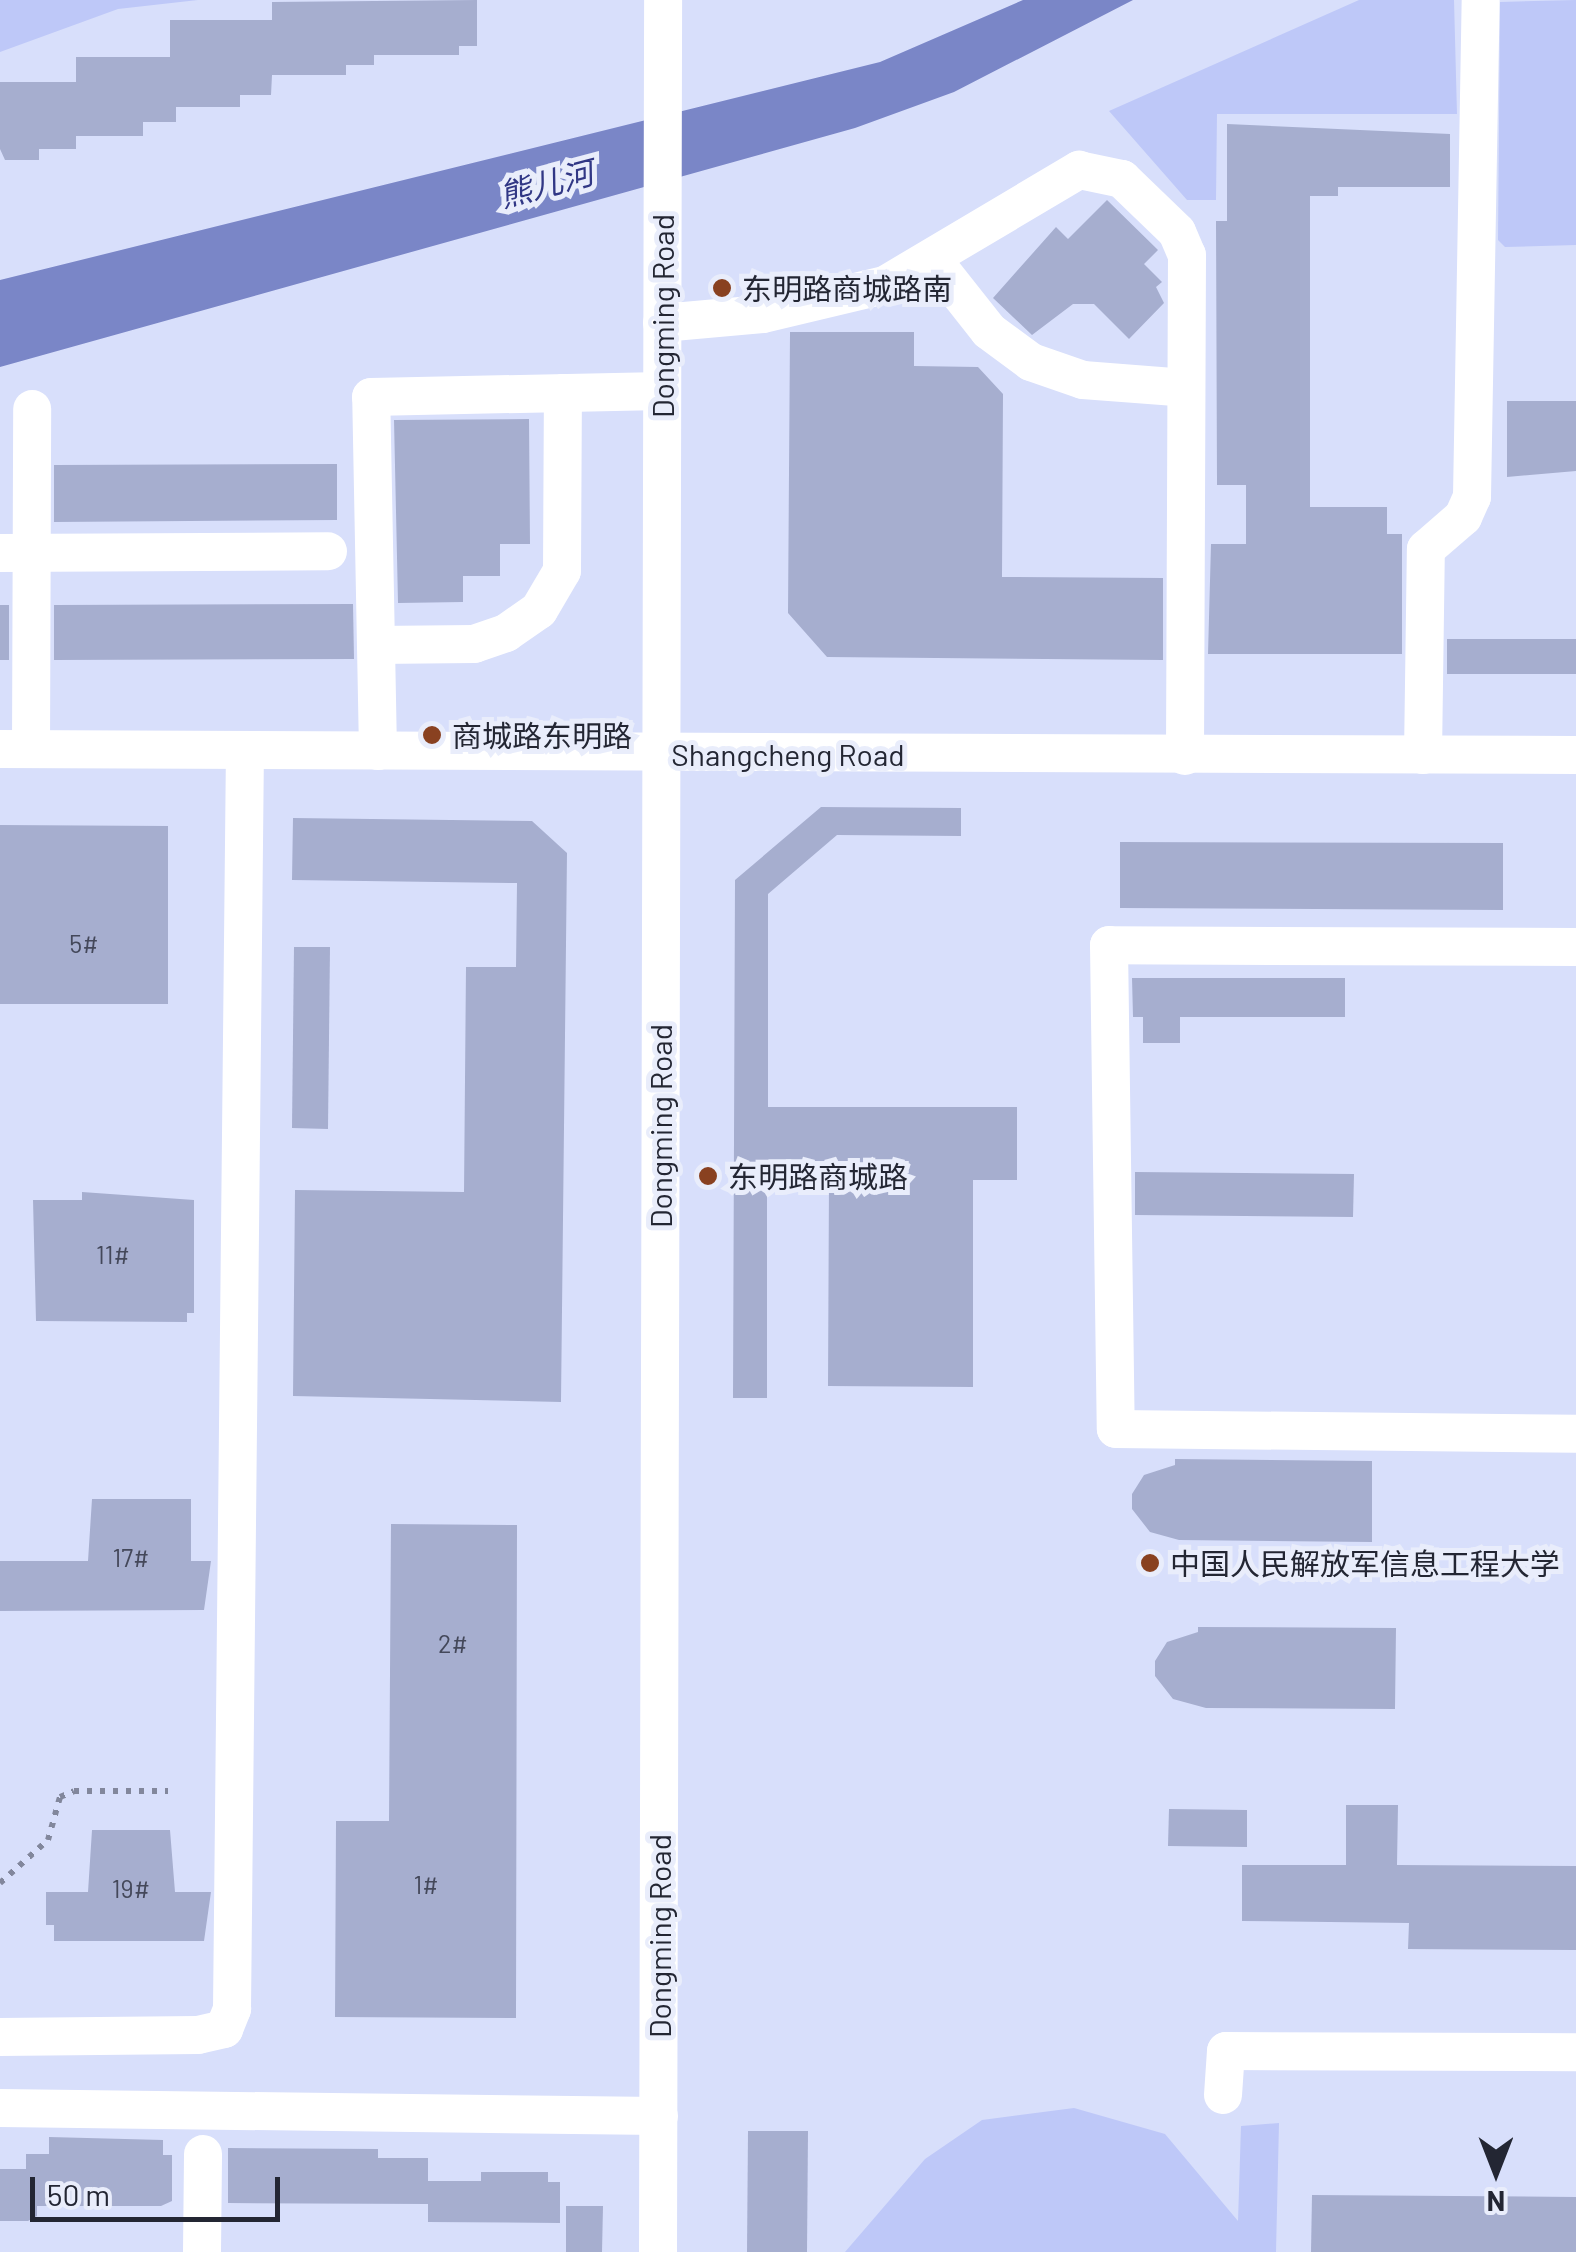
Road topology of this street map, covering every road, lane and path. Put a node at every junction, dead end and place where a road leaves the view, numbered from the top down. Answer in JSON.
{"nodes":[{"id":1,"x":662,"y":0,"type":"edge"},
{"id":2,"x":1481,"y":0,"type":"edge"},
{"id":3,"x":933,"y":260,"type":"junction"},
{"id":4,"x":662,"y":323,"type":"junction"},
{"id":5,"x":1186,"y":388,"type":"junction"},
{"id":6,"x":662,"y":391,"type":"junction"},
{"id":7,"x":563,"y":394,"type":"junction"},
{"id":8,"x":32,"y":409,"type":"dead end"},
{"id":9,"x":328,"y":551,"type":"dead end"},
{"id":10,"x":16,"y":552,"type":"edge"},
{"id":11,"x":376,"y":645,"type":"junction"},
{"id":12,"x":16,"y":749,"type":"edge"},
{"id":13,"x":245,"y":751,"type":"junction"},
{"id":14,"x":378,"y":751,"type":"junction"},
{"id":15,"x":661,"y":753,"type":"junction"},
{"id":16,"x":1423,"y":755,"type":"junction"},
{"id":17,"x":1576,"y":755,"type":"edge"},
{"id":18,"x":1185,"y":756,"type":"junction"},
{"id":19,"x":1576,"y":947,"type":"edge"},
{"id":20,"x":1576,"y":1434,"type":"edge"},
{"id":21,"x":168,"y":1790,"type":"dead end"},
{"id":22,"x":0,"y":1882,"type":"edge"},
{"id":23,"x":0,"y":2037,"type":"edge"},
{"id":24,"x":1576,"y":2052,"type":"edge"},
{"id":25,"x":1223,"y":2095,"type":"dead end"},
{"id":26,"x":0,"y":2108,"type":"edge"},
{"id":27,"x":658,"y":2116,"type":"junction"},
{"id":28,"x":203,"y":2154,"type":"dead end"},
{"id":29,"x":202,"y":2252,"type":"edge"},
{"id":30,"x":658,"y":2252,"type":"edge"}],
"edges":[{"from":1,"to":4,"type":"street","name":"Dongming Road"},
{"from":2,"to":16,"type":"street"},
{"from":3,"to":4,"type":"street"},
{"from":3,"to":5,"type":"street"},
{"from":3,"to":5,"type":"street"},
{"from":4,"to":6,"type":"street","name":"Dongming Road"},
{"from":5,"to":18,"type":"street"},
{"from":6,"to":7,"type":"street"},
{"from":6,"to":15,"type":"street","name":"Dongming Road"},
{"from":7,"to":11,"type":"street"},
{"from":7,"to":11,"type":"street"},
{"from":8,"to":10,"type":"street"},
{"from":9,"to":10,"type":"street"},
{"from":10,"to":12,"type":"street"},
{"from":11,"to":14,"type":"street"},
{"from":12,"to":13,"type":"street","name":"Shangcheng Road"},
{"from":13,"to":14,"type":"street","name":"Shangcheng Road"},
{"from":13,"to":23,"type":"street"},
{"from":14,"to":15,"type":"street","name":"Shangcheng Road"},
{"from":15,"to":18,"type":"street","name":"Shangcheng Road"},
{"from":15,"to":27,"type":"street","name":"Dongming Road"},
{"from":16,"to":17,"type":"street","name":"Shangcheng Road"},
{"from":16,"to":18,"type":"street","name":"Shangcheng Road"},
{"from":19,"to":20,"type":"street"},
{"from":21,"to":22,"type":"path"},
{"from":24,"to":25,"type":"street"},
{"from":26,"to":27,"type":"street"},
{"from":27,"to":30,"type":"street","name":"Dongming Road"},
{"from":28,"to":29,"type":"street"}]}
